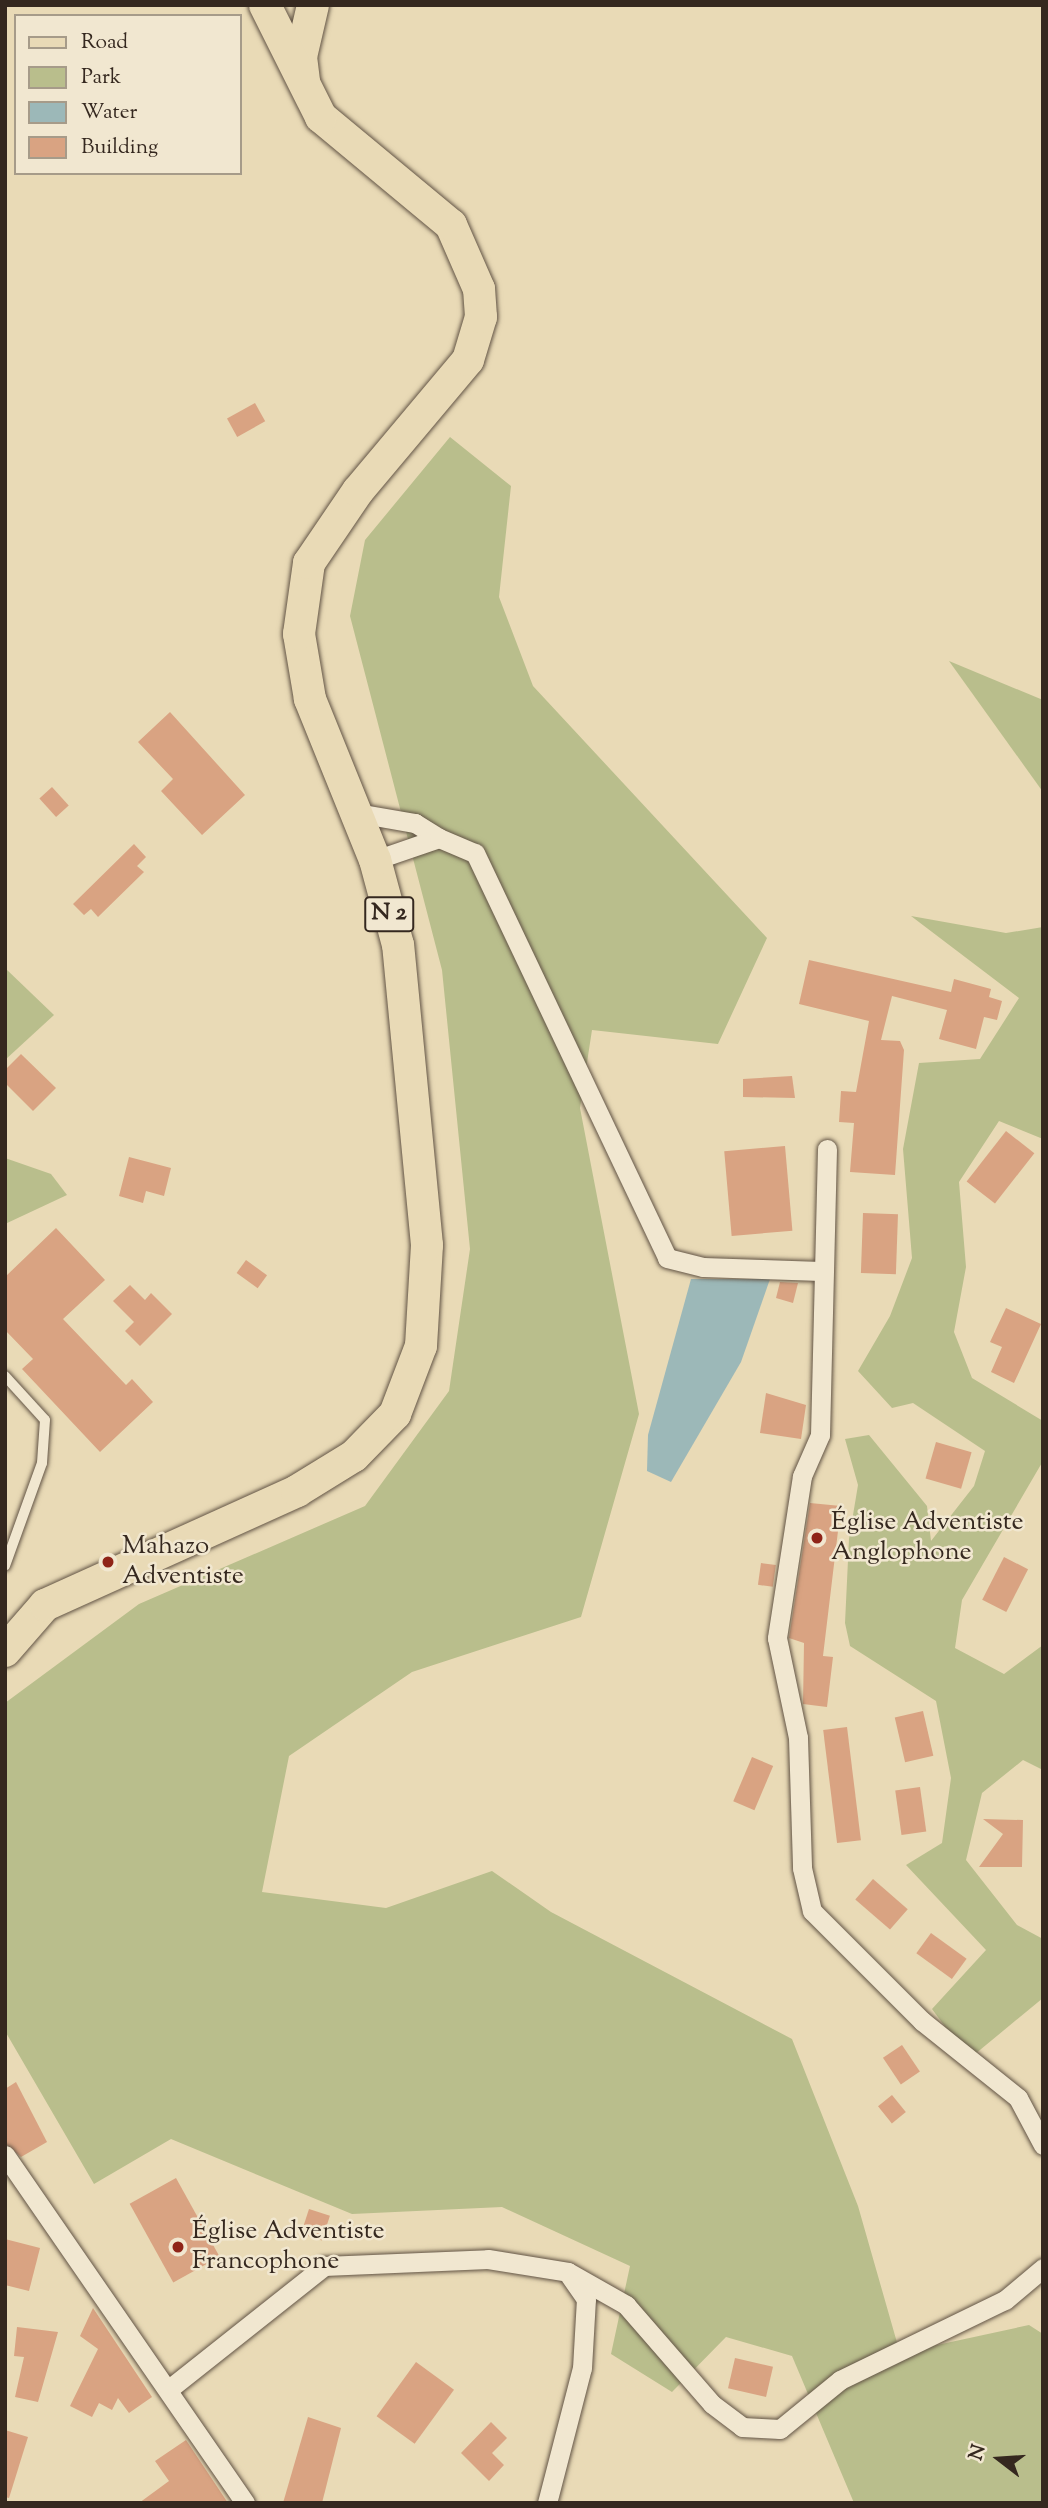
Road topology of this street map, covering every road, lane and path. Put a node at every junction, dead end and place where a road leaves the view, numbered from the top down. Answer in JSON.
{"nodes":[{"id":1,"x":265,"y":5,"type":"edge"},
{"id":2,"x":313,"y":5,"type":"edge"},
{"id":3,"x":306,"y":89,"type":"junction"},
{"id":4,"x":357,"y":813,"type":"junction"},
{"id":5,"x":439,"y":838,"type":"junction"},
{"id":6,"x":375,"y":860,"type":"junction"},
{"id":7,"x":827,"y":1149,"type":"dead end"},
{"id":8,"x":821,"y":1271,"type":"junction"},
{"id":9,"x":5,"y":1376,"type":"edge"},
{"id":10,"x":5,"y":1566,"type":"edge"},
{"id":11,"x":5,"y":1651,"type":"edge"},
{"id":12,"x":1043,"y":2145,"type":"edge"},
{"id":13,"x":5,"y":2155,"type":"edge"},
{"id":14,"x":1043,"y":2268,"type":"edge"},
{"id":15,"x":568,"y":2272,"type":"junction"},
{"id":16,"x":169,"y":2389,"type":"junction"},
{"id":17,"x":245,"y":2503,"type":"edge"},
{"id":18,"x":547,"y":2503,"type":"edge"}],
"edges":[{"from":1,"to":3,"type":"main road","number":"N 2"},
{"from":2,"to":3,"type":"main road","number":"N 2"},
{"from":3,"to":4,"type":"main road","number":"N 2"},
{"from":4,"to":5,"type":"street"},
{"from":4,"to":6,"type":"main road","number":"N 2"},
{"from":5,"to":6,"type":"street"},
{"from":5,"to":8,"type":"street"},
{"from":6,"to":11,"type":"main road","number":"N 2"},
{"from":7,"to":8,"type":"street"},
{"from":8,"to":12,"type":"street"},
{"from":9,"to":10,"type":"lane"},
{"from":13,"to":16,"type":"street"},
{"from":14,"to":15,"type":"street"},
{"from":15,"to":16,"type":"street"},
{"from":15,"to":18,"type":"street"},
{"from":16,"to":17,"type":"street"}]}
